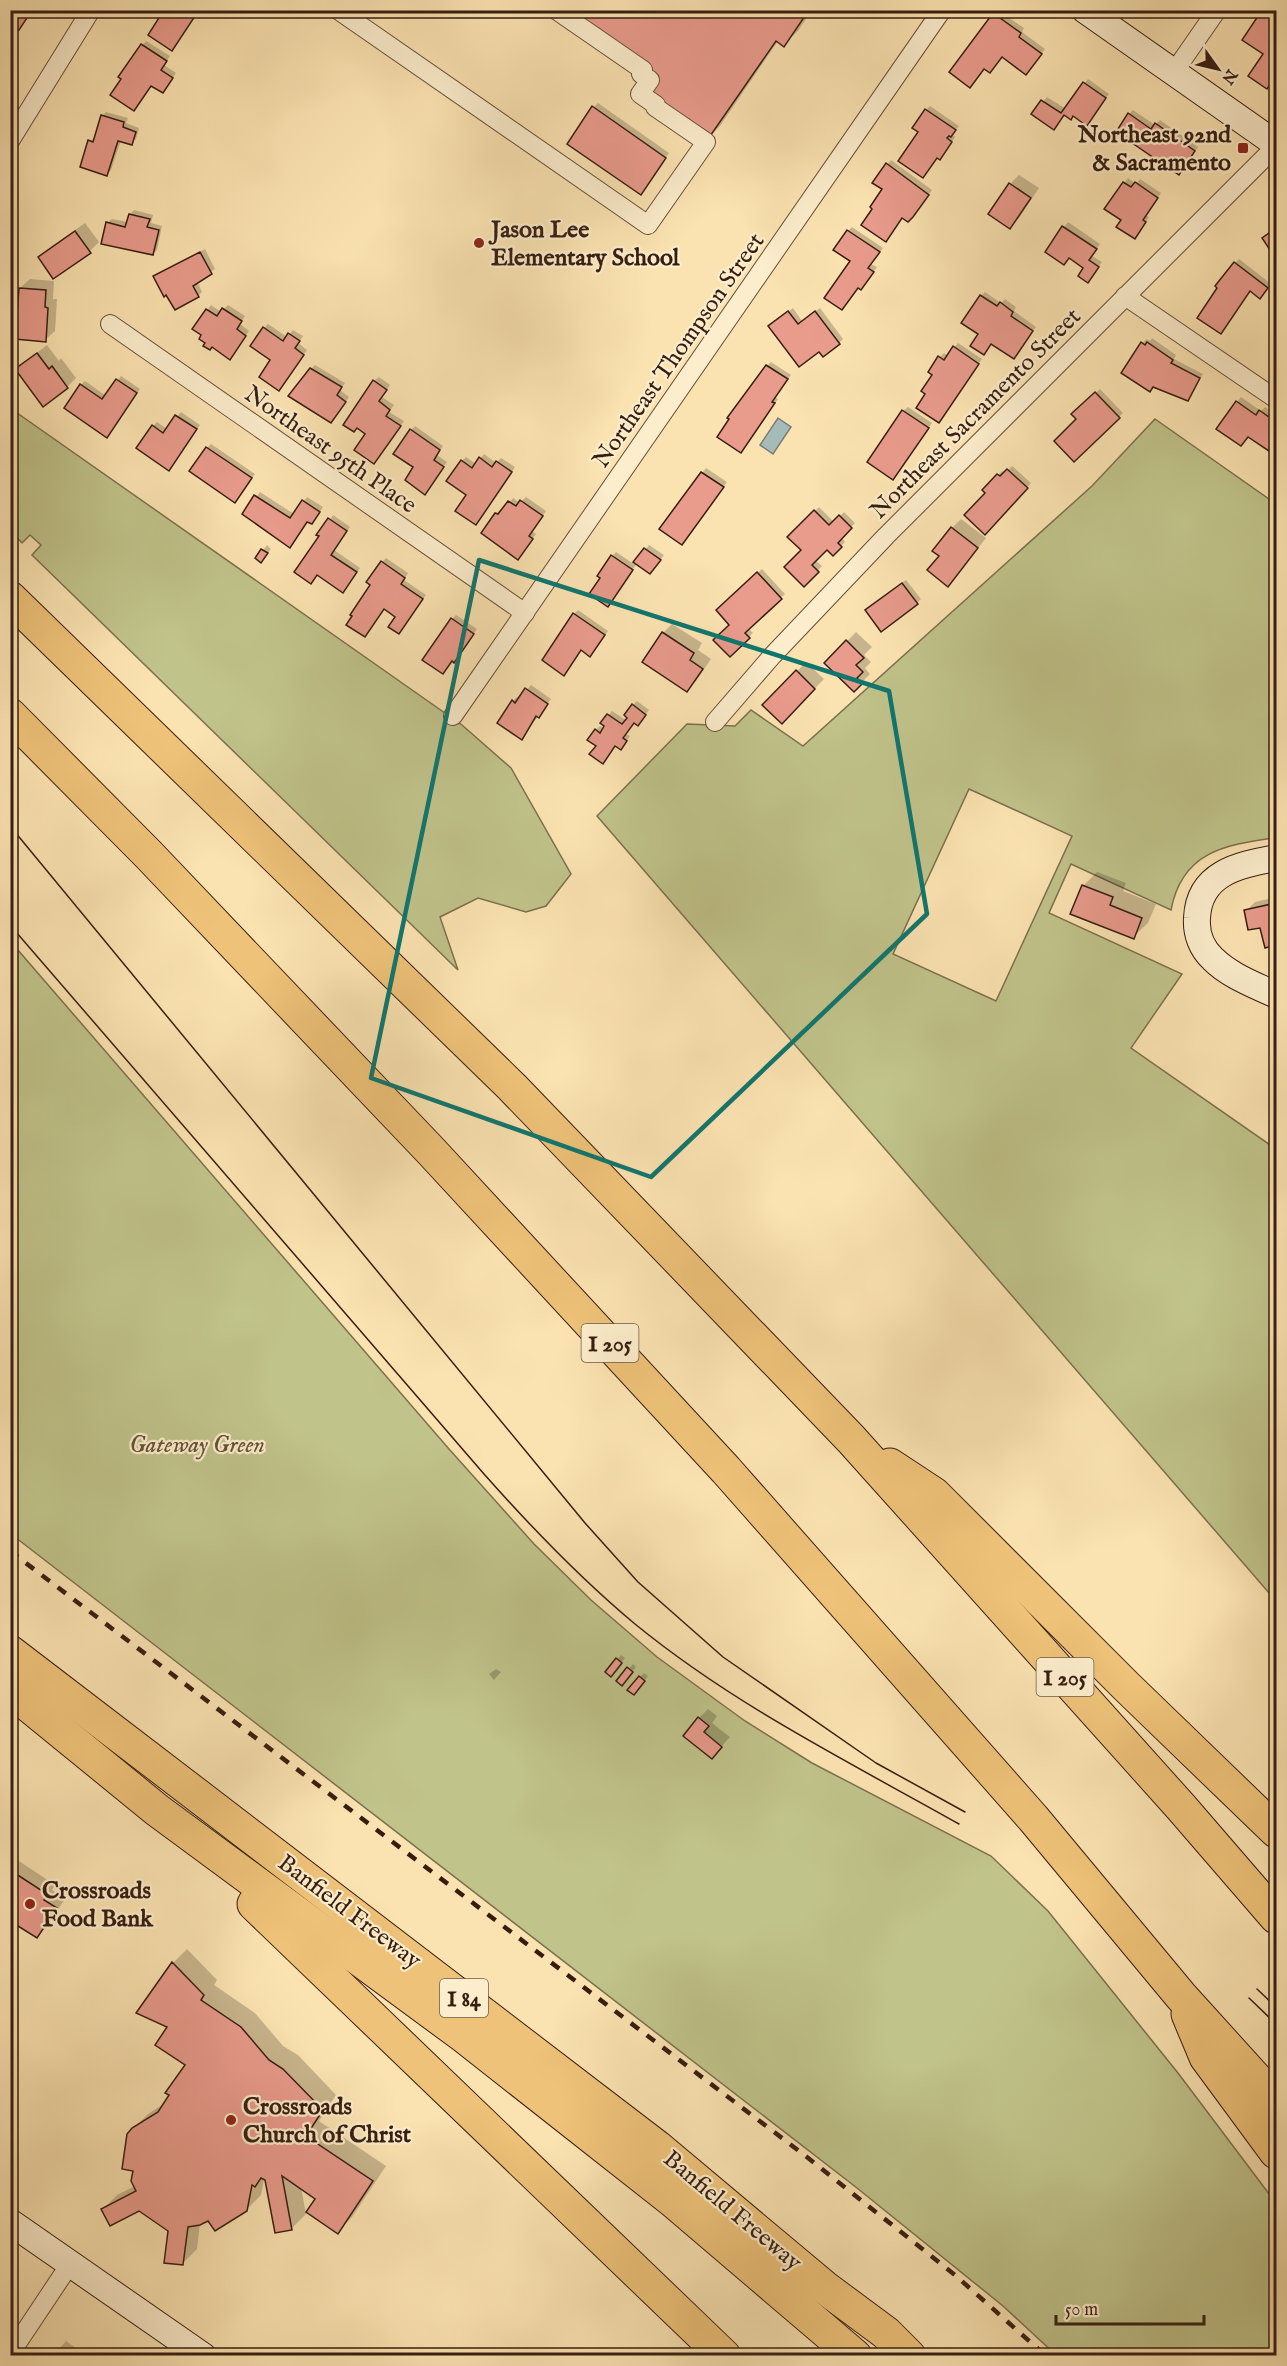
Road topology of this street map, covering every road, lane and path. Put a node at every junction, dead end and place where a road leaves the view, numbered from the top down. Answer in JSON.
{"nodes":[{"id":1,"x":91,"y":10,"type":"edge"},
{"id":2,"x":338,"y":10,"type":"edge"},
{"id":3,"x":556,"y":10,"type":"edge"},
{"id":4,"x":942,"y":10,"type":"edge"},
{"id":5,"x":1085,"y":10,"type":"edge"},
{"id":6,"x":1217,"y":10,"type":"edge"},
{"id":7,"x":1174,"y":72,"type":"junction"},
{"id":8,"x":10,"y":141,"type":"edge"},
{"id":9,"x":1276,"y":145,"type":"edge"},
{"id":10,"x":1125,"y":296,"type":"junction"},
{"id":11,"x":110,"y":324,"type":"dead end"},
{"id":12,"x":1276,"y":399,"type":"edge"},
{"id":13,"x":10,"y":598,"type":"edge"},
{"id":14,"x":525,"y":613,"type":"junction"},
{"id":15,"x":10,"y":715,"type":"edge"},
{"id":16,"x":453,"y":716,"type":"dead end"},
{"id":17,"x":715,"y":722,"type":"dead end"},
{"id":18,"x":1276,"y":858,"type":"edge"},
{"id":19,"x":1276,"y":995,"type":"edge"},
{"id":20,"x":851,"y":1439,"type":"junction"},
{"id":21,"x":10,"y":1652,"type":"edge"},
{"id":22,"x":10,"y":1690,"type":"edge"},
{"id":23,"x":157,"y":1810,"type":"junction"},
{"id":24,"x":1276,"y":1831,"type":"edge"},
{"id":25,"x":1276,"y":1917,"type":"edge"},
{"id":26,"x":1181,"y":1996,"type":"junction"},
{"id":27,"x":1276,"y":2101,"type":"edge"},
{"id":28,"x":1276,"y":2152,"type":"edge"},
{"id":29,"x":10,"y":2222,"type":"edge"},
{"id":30,"x":70,"y":2264,"type":"junction"},
{"id":31,"x":10,"y":2354,"type":"edge"},
{"id":32,"x":204,"y":2355,"type":"edge"},
{"id":33,"x":724,"y":2355,"type":"edge"},
{"id":34,"x":855,"y":2355,"type":"edge"},
{"id":35,"x":909,"y":2355,"type":"edge"}],
"edges":[{"from":1,"to":8,"type":"street"},
{"from":2,"to":3,"type":"street"},
{"from":4,"to":14,"type":"street","name":"Northeast Thompson Street"},
{"from":5,"to":7,"type":"street"},
{"from":6,"to":7,"type":"street"},
{"from":7,"to":9,"type":"street"},
{"from":9,"to":10,"type":"street","name":"Northeast Sacramento Street"},
{"from":10,"to":12,"type":"street"},
{"from":10,"to":17,"type":"street","name":"Northeast Sacramento Street"},
{"from":11,"to":14,"type":"street","name":"Northeast 95th Place"},
{"from":13,"to":20,"type":"highway","number":"I 205"},
{"from":14,"to":16,"type":"street","name":"Northeast Thompson Street"},
{"from":15,"to":26,"type":"highway","number":"I 205"},
{"from":18,"to":19,"type":"street"},
{"from":20,"to":24,"type":"highway"},
{"from":20,"to":25,"type":"highway","number":"I 205"},
{"from":21,"to":35,"type":"highway","name":"Banfield Freeway","number":"I 84"},
{"from":22,"to":23,"type":"highway","name":"Banfield Freeway","number":"I 84"},
{"from":23,"to":33,"type":"highway"},
{"from":23,"to":34,"type":"highway","name":"Banfield Freeway","number":"I 84"},
{"from":26,"to":27,"type":"highway","number":"I 205"},
{"from":26,"to":28,"type":"highway"},
{"from":29,"to":30,"type":"street"},
{"from":30,"to":31,"type":"street"},
{"from":30,"to":32,"type":"street"}]}
